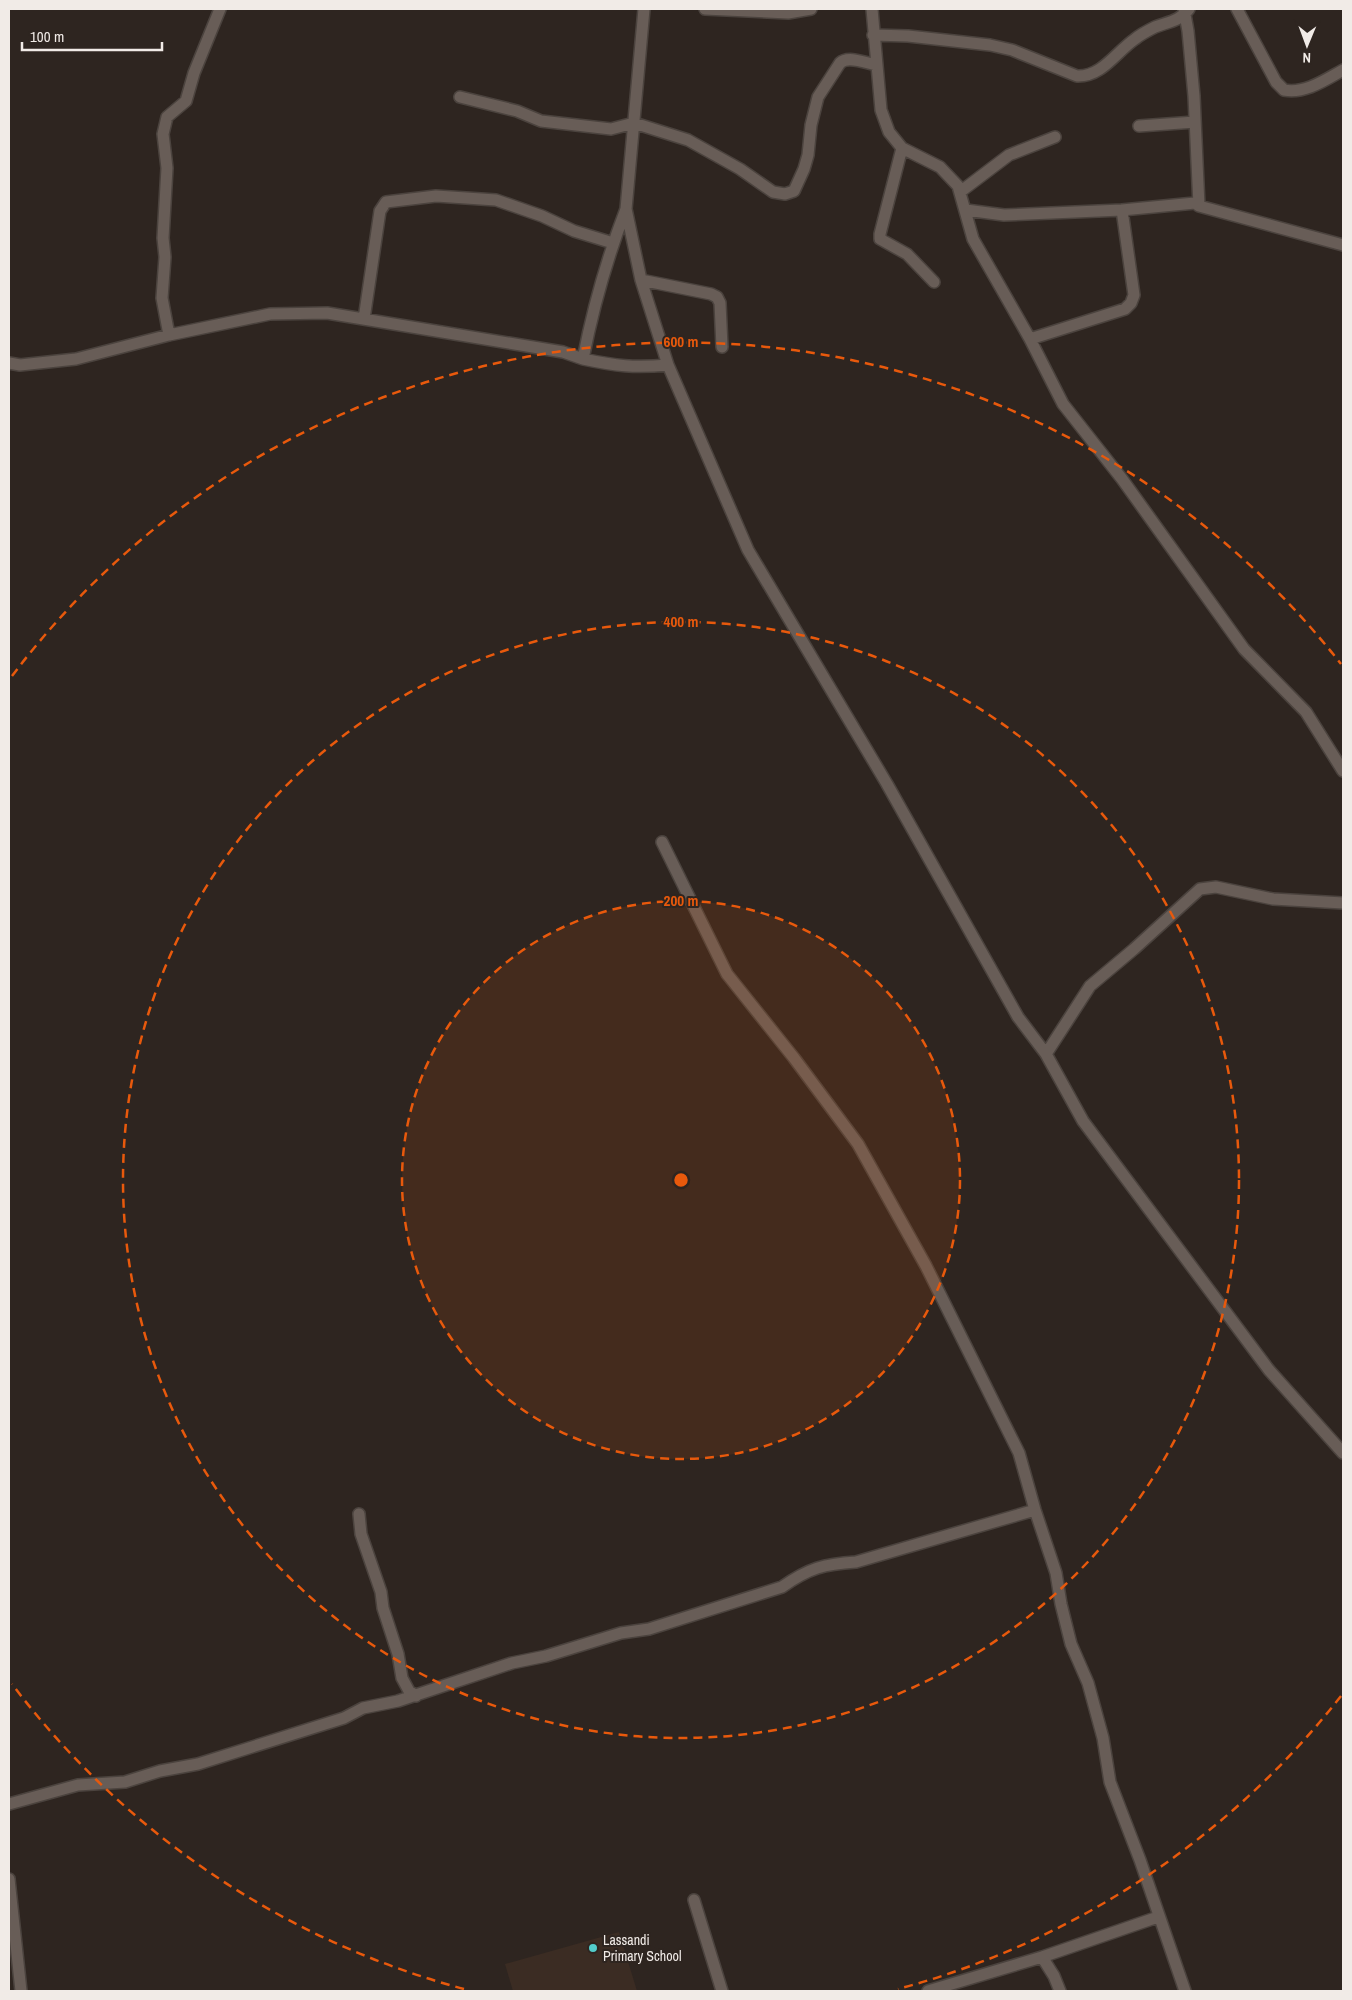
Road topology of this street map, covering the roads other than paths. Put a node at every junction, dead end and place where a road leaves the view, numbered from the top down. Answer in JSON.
{"nodes":[{"id":1,"x":220,"y":9,"type":"edge"},
{"id":2,"x":644,"y":9,"type":"edge"},
{"id":3,"x":705,"y":9,"type":"edge"},
{"id":4,"x":811,"y":9,"type":"edge"},
{"id":5,"x":872,"y":9,"type":"edge"},
{"id":6,"x":1237,"y":9,"type":"edge"},
{"id":7,"x":1186,"y":10,"type":"edge"},
{"id":8,"x":873,"y":35,"type":"junction"},
{"id":9,"x":876,"y":65,"type":"junction"},
{"id":10,"x":1343,"y":70,"type":"edge"},
{"id":11,"x":460,"y":96,"type":"dead end"},
{"id":12,"x":1195,"y":122,"type":"junction"},
{"id":13,"x":634,"y":123,"type":"junction"},
{"id":14,"x":1139,"y":126,"type":"dead end"},
{"id":15,"x":1055,"y":137,"type":"dead end"},
{"id":16,"x":902,"y":148,"type":"junction"},
{"id":17,"x":960,"y":192,"type":"junction"},
{"id":18,"x":1199,"y":206,"type":"junction"},
{"id":19,"x":626,"y":209,"type":"junction"},
{"id":20,"x":966,"y":210,"type":"junction"},
{"id":21,"x":1122,"y":210,"type":"junction"},
{"id":22,"x":613,"y":243,"type":"junction"},
{"id":23,"x":1343,"y":245,"type":"edge"},
{"id":24,"x":641,"y":280,"type":"junction"},
{"id":25,"x":934,"y":282,"type":"dead end"},
{"id":26,"x":364,"y":319,"type":"junction"},
{"id":27,"x":169,"y":334,"type":"junction"},
{"id":28,"x":1030,"y":339,"type":"junction"},
{"id":29,"x":722,"y":348,"type":"dead end"},
{"id":30,"x":584,"y":359,"type":"junction"},
{"id":31,"x":9,"y":363,"type":"edge"},
{"id":32,"x":668,"y":364,"type":"junction"},
{"id":33,"x":1343,"y":771,"type":"edge"},
{"id":34,"x":662,"y":842,"type":"dead end"},
{"id":35,"x":1343,"y":903,"type":"edge"},
{"id":36,"x":1046,"y":1054,"type":"junction"},
{"id":37,"x":1343,"y":1453,"type":"edge"},
{"id":38,"x":1035,"y":1510,"type":"junction"},
{"id":39,"x":359,"y":1514,"type":"dead end"},
{"id":40,"x":416,"y":1696,"type":"junction"},
{"id":41,"x":9,"y":1804,"type":"edge"},
{"id":42,"x":9,"y":1879,"type":"edge"},
{"id":43,"x":694,"y":1900,"type":"dead end"},
{"id":44,"x":1158,"y":1916,"type":"junction"},
{"id":45,"x":1042,"y":1957,"type":"junction"},
{"id":46,"x":948,"y":1988,"type":"edge"},
{"id":47,"x":21,"y":1991,"type":"edge"},
{"id":48,"x":722,"y":1991,"type":"edge"},
{"id":49,"x":928,"y":1991,"type":"edge"},
{"id":50,"x":1060,"y":1991,"type":"edge"},
{"id":51,"x":1185,"y":1991,"type":"edge"}],
"edges":[{"from":1,"to":27,"type":"street"},
{"from":2,"to":13,"type":"street"},
{"from":3,"to":4,"type":"street"},
{"from":5,"to":8,"type":"street"},
{"from":6,"to":10,"type":"street"},
{"from":7,"to":8,"type":"street"},
{"from":7,"to":12,"type":"street"},
{"from":8,"to":9,"type":"street"},
{"from":9,"to":13,"type":"street"},
{"from":9,"to":16,"type":"street"},
{"from":11,"to":13,"type":"street"},
{"from":12,"to":14,"type":"street"},
{"from":12,"to":18,"type":"street"},
{"from":13,"to":19,"type":"street"},
{"from":15,"to":17,"type":"street"},
{"from":16,"to":17,"type":"street"},
{"from":16,"to":25,"type":"street"},
{"from":17,"to":20,"type":"street"},
{"from":18,"to":21,"type":"street"},
{"from":18,"to":23,"type":"street"},
{"from":19,"to":22,"type":"street"},
{"from":19,"to":24,"type":"street"},
{"from":20,"to":21,"type":"street"},
{"from":20,"to":28,"type":"street"},
{"from":21,"to":28,"type":"street"},
{"from":22,"to":26,"type":"street"},
{"from":22,"to":30,"type":"street"},
{"from":24,"to":29,"type":"street"},
{"from":24,"to":32,"type":"street"},
{"from":26,"to":27,"type":"street"},
{"from":26,"to":30,"type":"street"},
{"from":27,"to":31,"type":"street"},
{"from":28,"to":33,"type":"street"},
{"from":30,"to":32,"type":"street"},
{"from":32,"to":36,"type":"street"},
{"from":34,"to":38,"type":"street"},
{"from":35,"to":36,"type":"street"},
{"from":36,"to":37,"type":"street"},
{"from":38,"to":40,"type":"street"},
{"from":38,"to":44,"type":"street"},
{"from":39,"to":40,"type":"street"},
{"from":40,"to":41,"type":"street"},
{"from":42,"to":47,"type":"street"},
{"from":43,"to":48,"type":"street"},
{"from":44,"to":45,"type":"street"},
{"from":44,"to":51,"type":"street"},
{"from":45,"to":46,"type":"street"},
{"from":45,"to":50,"type":"street"},
{"from":46,"to":49,"type":"street"}]}
